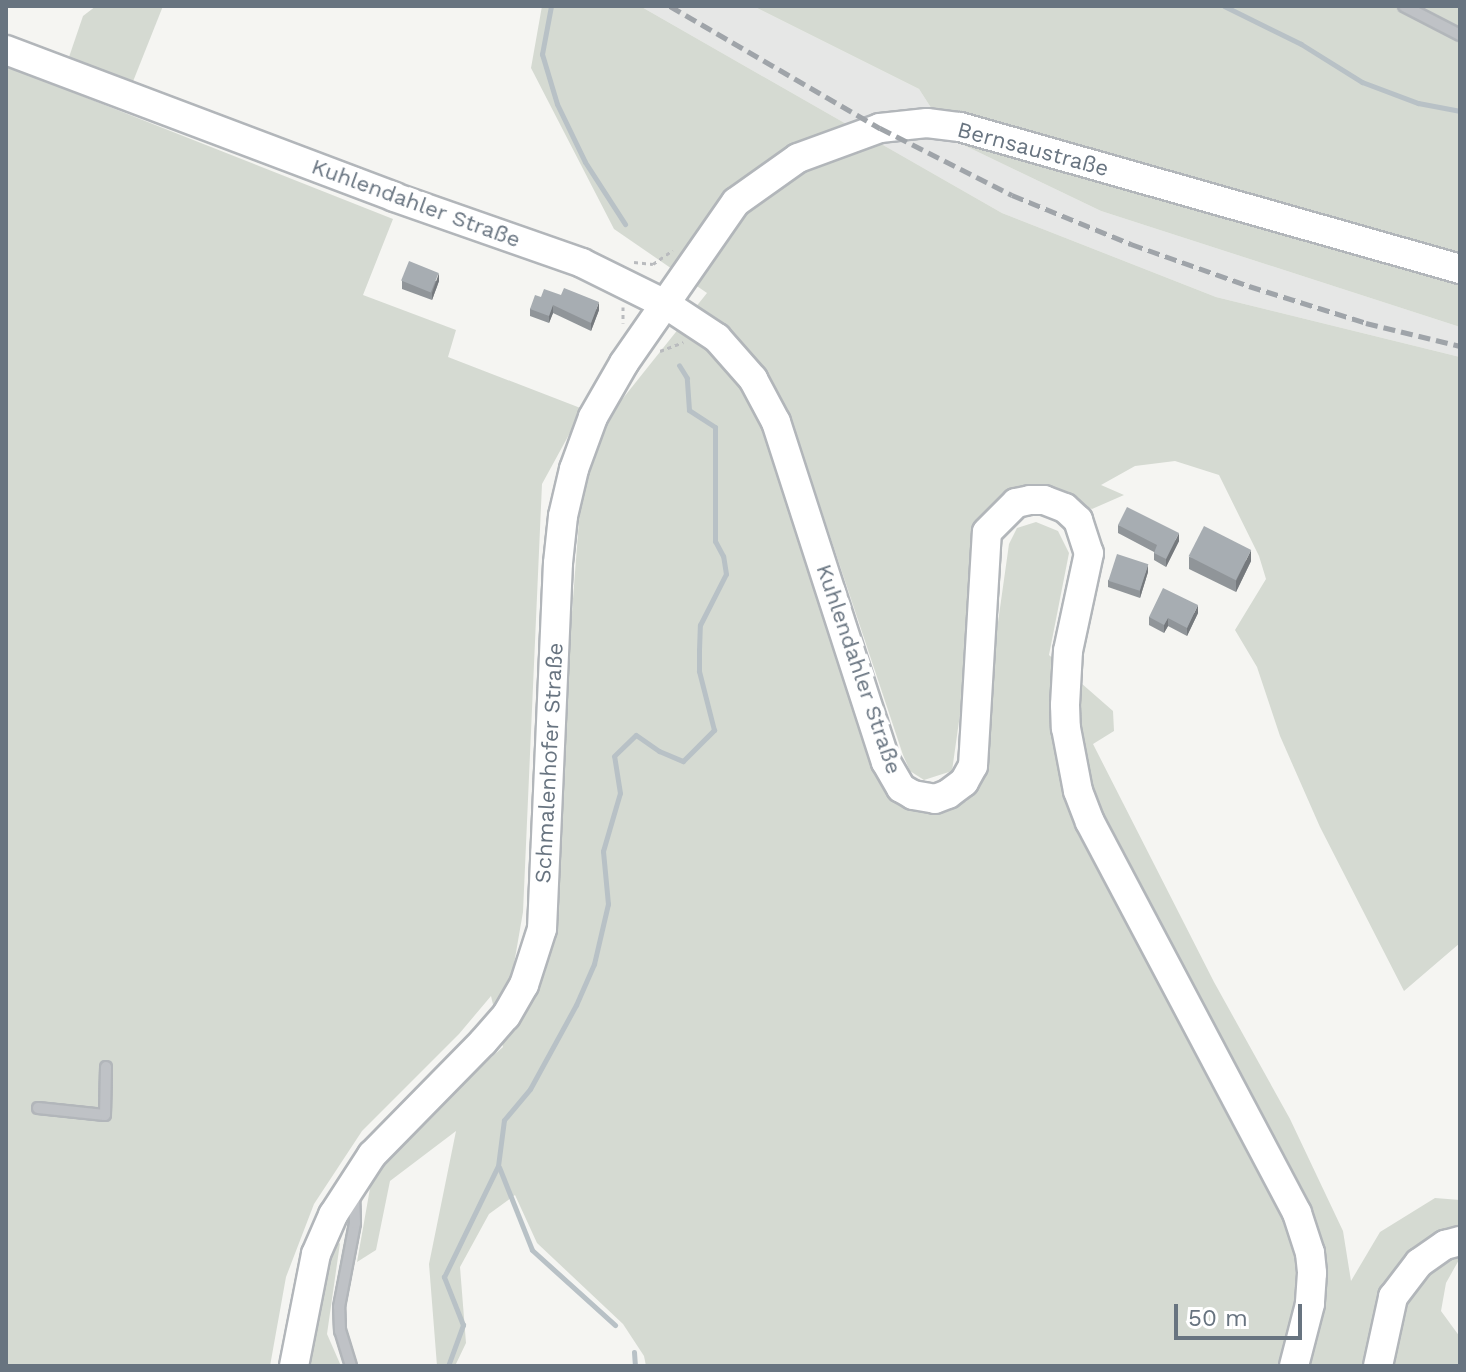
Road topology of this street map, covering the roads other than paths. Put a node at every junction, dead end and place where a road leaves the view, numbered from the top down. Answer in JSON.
{"nodes":[{"id":1,"x":1404,"y":6,"type":"edge"},
{"id":2,"x":1460,"y":35,"type":"edge"},
{"id":3,"x":6,"y":50,"type":"edge"},
{"id":4,"x":1460,"y":269,"type":"edge"},
{"id":5,"x":667,"y":305,"type":"junction"},
{"id":6,"x":106,"y":1067,"type":"dead end"},
{"id":7,"x":38,"y":1108,"type":"dead end"},
{"id":8,"x":354,"y":1181,"type":"junction"},
{"id":9,"x":1460,"y":1241,"type":"edge"},
{"id":10,"x":294,"y":1366,"type":"edge"},
{"id":11,"x":351,"y":1366,"type":"edge"},
{"id":12,"x":1294,"y":1366,"type":"edge"},
{"id":13,"x":1378,"y":1366,"type":"edge"}],
"edges":[{"from":1,"to":2,"type":"lane"},
{"from":3,"to":5,"type":"main road","name":"Kuhlendahler Straße"},
{"from":4,"to":5,"type":"main road","name":"Bernsaustraße"},
{"from":5,"to":8,"type":"main road","name":"Schmalenhofer Straße"},
{"from":5,"to":12,"type":"main road","name":"Kuhlendahler Straße"},
{"from":6,"to":7,"type":"lane"},
{"from":8,"to":10,"type":"main road","name":"Schmalenhofer Straße"},
{"from":8,"to":11,"type":"lane"},
{"from":9,"to":13,"type":"main road"}]}
